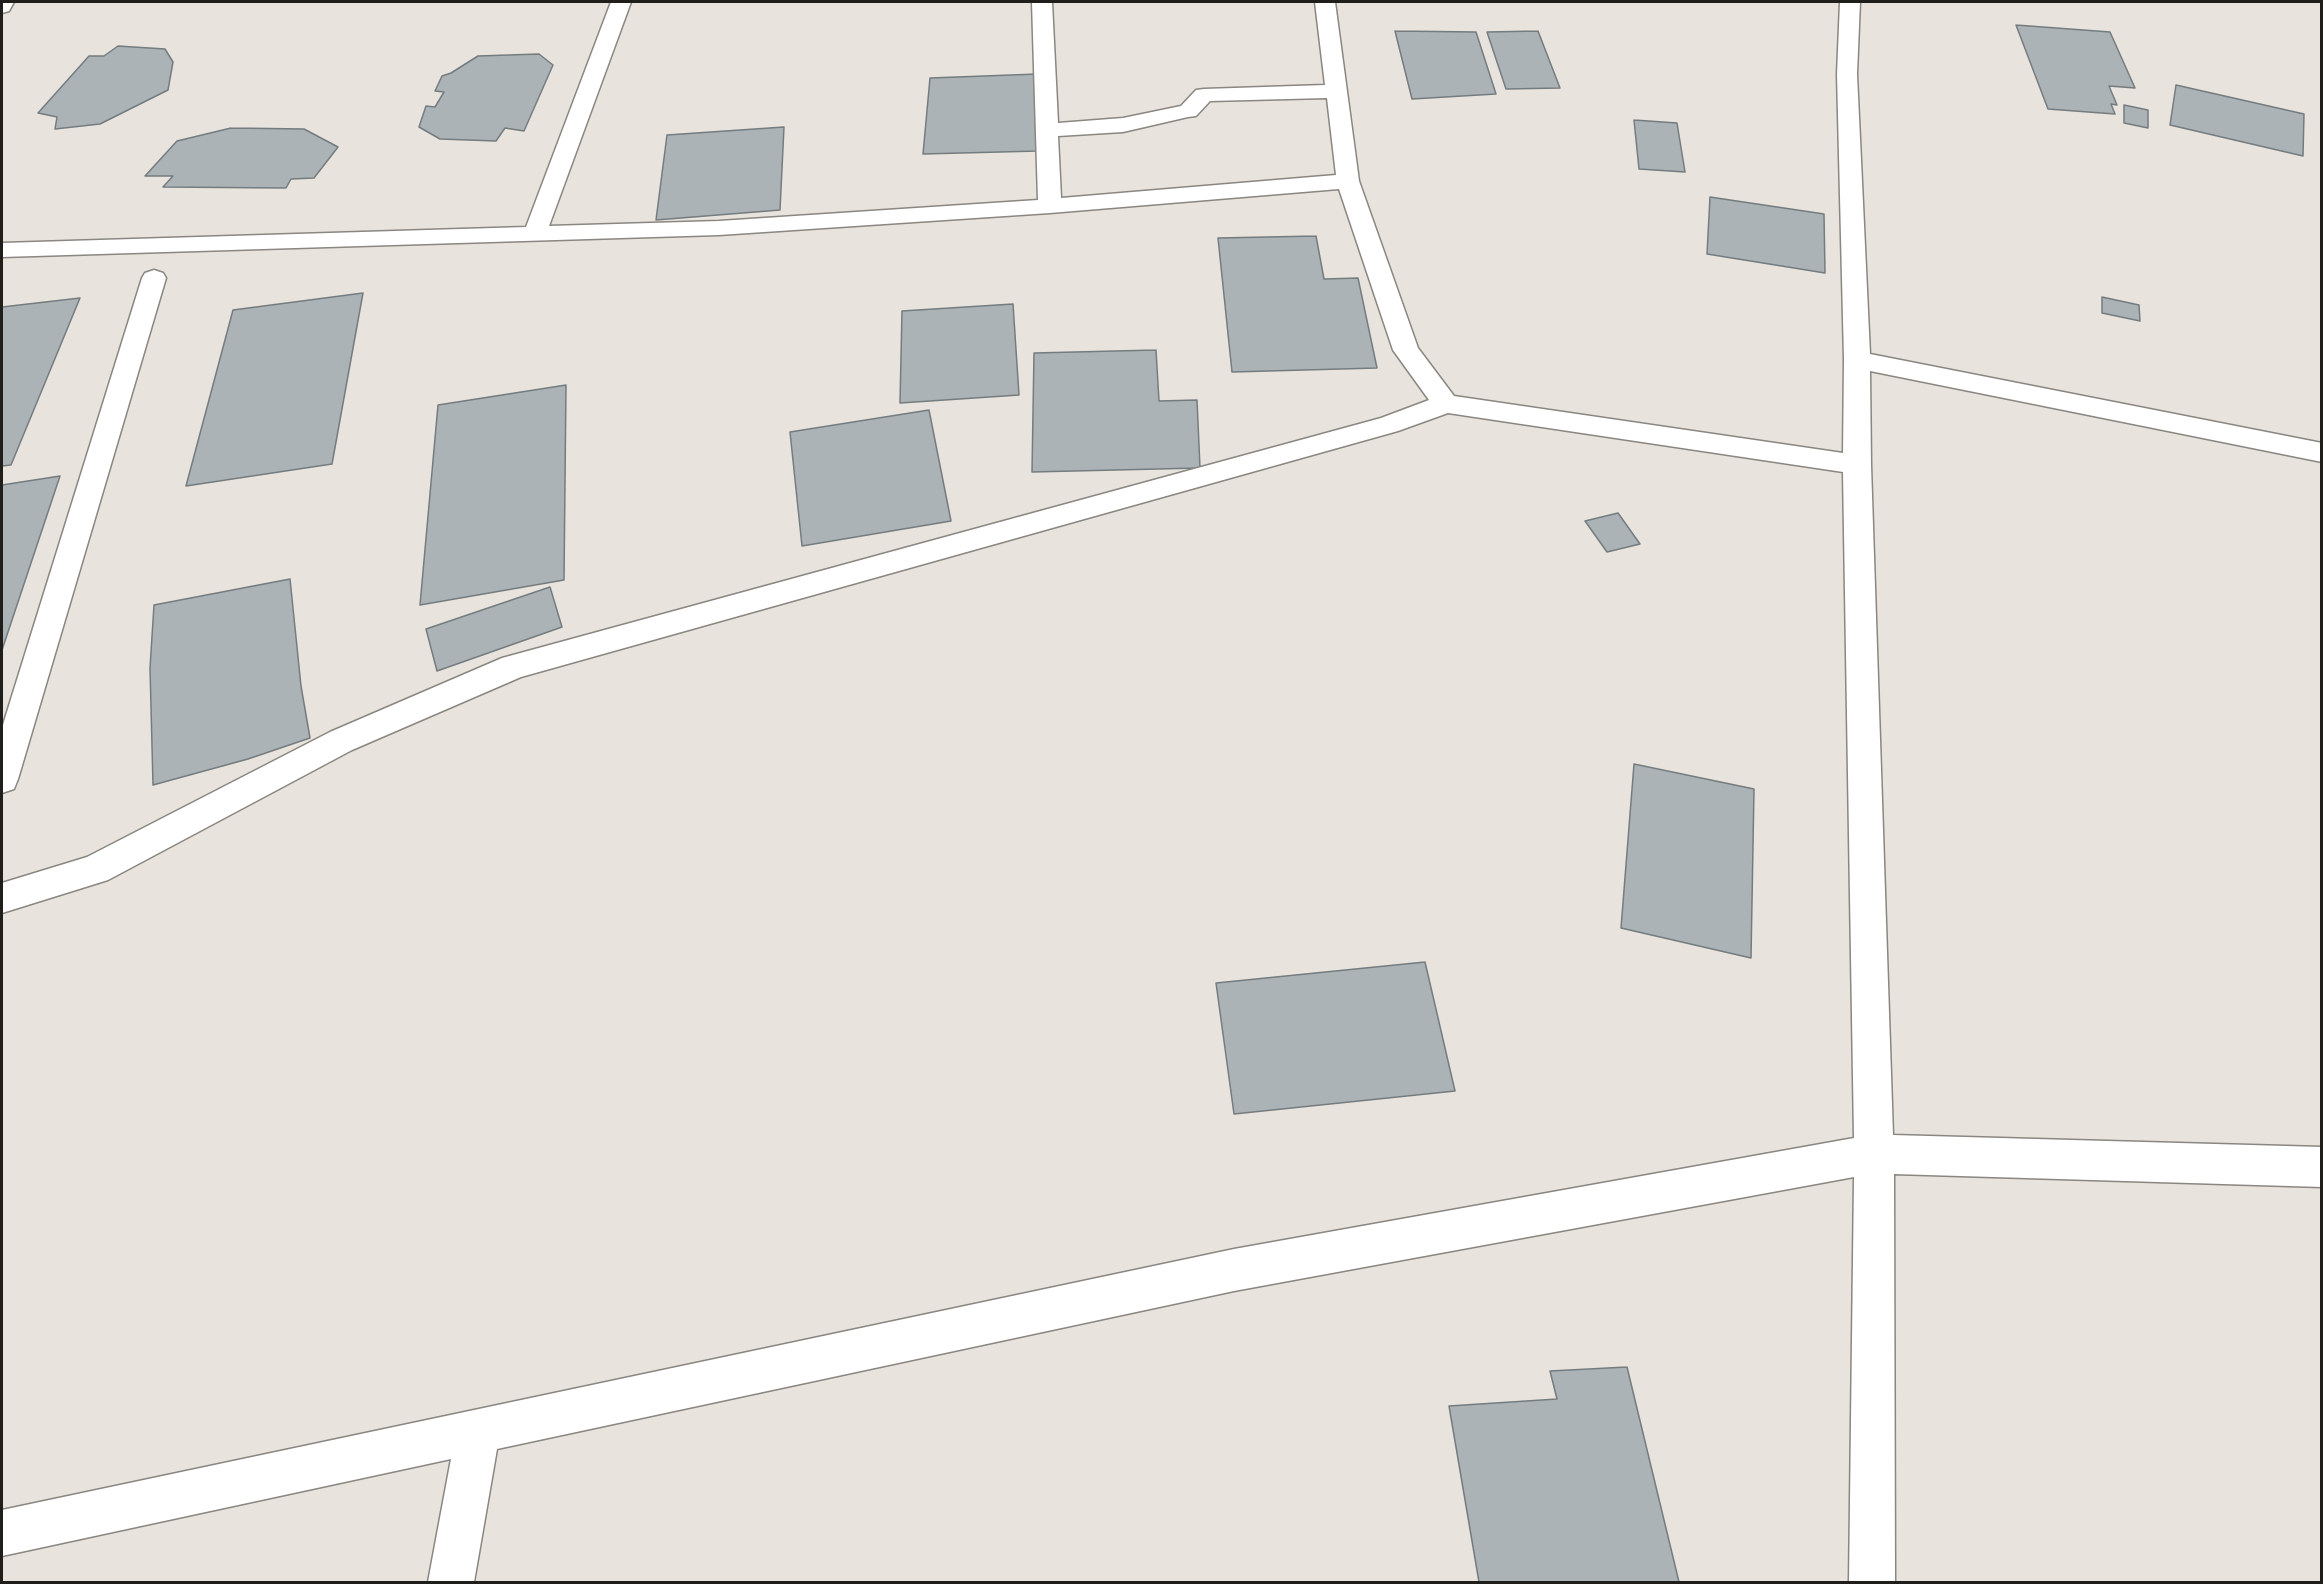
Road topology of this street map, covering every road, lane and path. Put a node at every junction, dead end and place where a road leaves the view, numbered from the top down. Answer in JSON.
{"nodes":[{"id":1,"x":4,"y":2,"type":"edge"},
{"id":2,"x":621,"y":2,"type":"edge"},
{"id":3,"x":1042,"y":2,"type":"edge"},
{"id":4,"x":1325,"y":2,"type":"edge"},
{"id":5,"x":1850,"y":2,"type":"edge"},
{"id":6,"x":2,"y":7,"type":"edge"},
{"id":7,"x":1337,"y":90,"type":"junction"},
{"id":8,"x":1047,"y":130,"type":"junction"},
{"id":9,"x":1348,"y":181,"type":"junction"},
{"id":10,"x":1050,"y":206,"type":"junction"},
{"id":11,"x":535,"y":233,"type":"junction"},
{"id":12,"x":2,"y":250,"type":"edge"},
{"id":13,"x":154,"y":279,"type":"dead end"},
{"id":14,"x":1857,"y":360,"type":"junction"},
{"id":15,"x":1446,"y":404,"type":"junction"},
{"id":16,"x":2322,"y":453,"type":"edge"},
{"id":17,"x":1857,"y":465,"type":"junction"},
{"id":18,"x":2,"y":779,"type":"edge"},
{"id":19,"x":2,"y":898,"type":"edge"},
{"id":20,"x":1874,"y":1154,"type":"junction"},
{"id":21,"x":2322,"y":1167,"type":"edge"},
{"id":22,"x":478,"y":1431,"type":"junction"},
{"id":23,"x":2,"y":1533,"type":"edge"},
{"id":24,"x":451,"y":1582,"type":"edge"},
{"id":25,"x":1872,"y":1582,"type":"edge"}],
"edges":[{"from":1,"to":6,"type":"street"},
{"from":2,"to":11,"type":"street"},
{"from":3,"to":8,"type":"street"},
{"from":4,"to":7,"type":"street"},
{"from":5,"to":14,"type":"street"},
{"from":7,"to":8,"type":"street"},
{"from":7,"to":9,"type":"street"},
{"from":8,"to":10,"type":"street"},
{"from":9,"to":10,"type":"street"},
{"from":9,"to":15,"type":"street"},
{"from":10,"to":11,"type":"street"},
{"from":11,"to":12,"type":"street"},
{"from":13,"to":18,"type":"street"},
{"from":14,"to":16,"type":"street"},
{"from":14,"to":17,"type":"street"},
{"from":15,"to":17,"type":"street"},
{"from":15,"to":19,"type":"street"},
{"from":17,"to":20,"type":"street"},
{"from":20,"to":21,"type":"street"},
{"from":20,"to":22,"type":"street"},
{"from":20,"to":25,"type":"street"},
{"from":22,"to":23,"type":"street"},
{"from":22,"to":24,"type":"street"}]}
